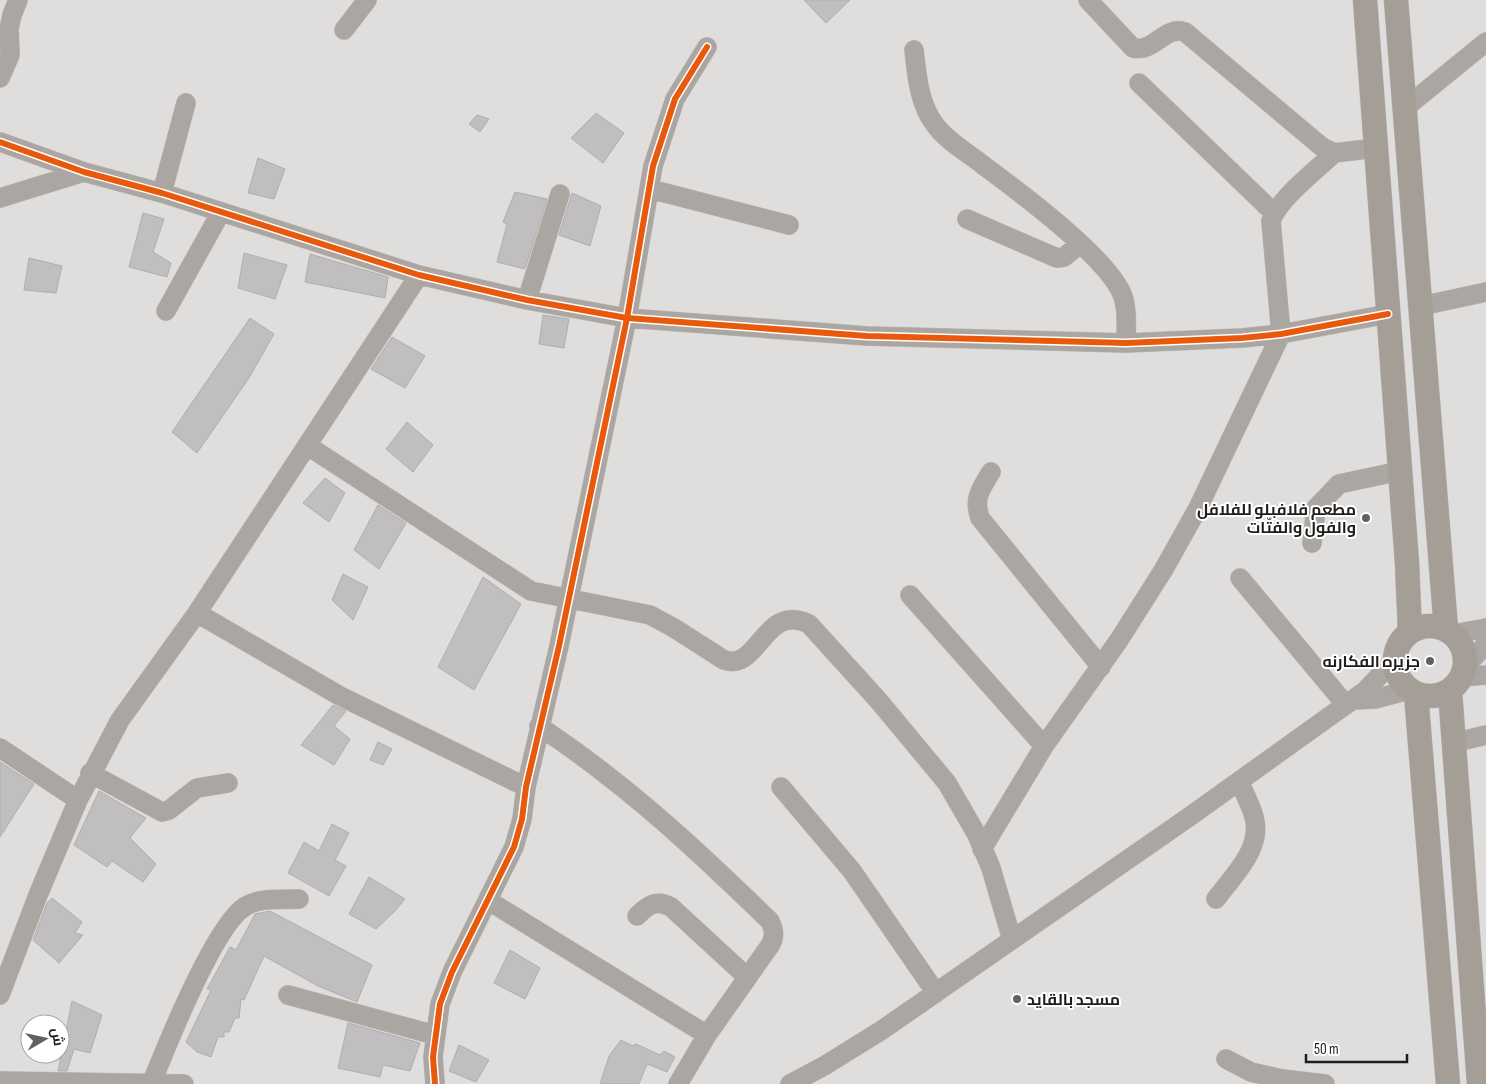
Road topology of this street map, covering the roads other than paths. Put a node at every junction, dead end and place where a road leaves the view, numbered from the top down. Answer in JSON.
{"nodes":[{"id":1,"x":18,"y":0,"type":"edge"},
{"id":2,"x":1088,"y":0,"type":"edge"},
{"id":3,"x":1364,"y":0,"type":"edge"},
{"id":4,"x":1396,"y":0,"type":"edge"},
{"id":5,"x":363,"y":1,"type":"edge"},
{"id":6,"x":344,"y":30,"type":"dead end"},
{"id":7,"x":1486,"y":42,"type":"edge"},
{"id":8,"x":707,"y":47,"type":"dead end"},
{"id":9,"x":914,"y":50,"type":"dead end"},
{"id":10,"x":0,"y":78,"type":"edge"},
{"id":11,"x":1139,"y":83,"type":"dead end"},
{"id":12,"x":186,"y":103,"type":"dead end"},
{"id":13,"x":1405,"y":108,"type":"junction"},
{"id":14,"x":0,"y":142,"type":"edge"},
{"id":15,"x":1376,"y":148,"type":"junction"},
{"id":16,"x":1334,"y":153,"type":"junction"},
{"id":17,"x":84,"y":172,"type":"junction"},
{"id":18,"x":650,"y":189,"type":"junction"},
{"id":19,"x":162,"y":193,"type":"junction"},
{"id":20,"x":560,"y":194,"type":"dead end"},
{"id":21,"x":0,"y":198,"type":"edge"},
{"id":22,"x":221,"y":212,"type":"junction"},
{"id":23,"x":1274,"y":213,"type":"junction"},
{"id":24,"x":967,"y":219,"type":"dead end"},
{"id":25,"x":790,"y":225,"type":"dead end"},
{"id":26,"x":1080,"y":244,"type":"junction"},
{"id":27,"x":419,"y":275,"type":"junction"},
{"id":28,"x":1486,"y":292,"type":"edge"},
{"id":29,"x":527,"y":300,"type":"junction"},
{"id":30,"x":1421,"y":306,"type":"junction"},
{"id":31,"x":166,"y":311,"type":"dead end"},
{"id":32,"x":1388,"y":314,"type":"junction"},
{"id":33,"x":628,"y":318,"type":"junction"},
{"id":34,"x":1281,"y":334,"type":"junction"},
{"id":35,"x":1126,"y":343,"type":"junction"},
{"id":36,"x":308,"y":446,"type":"junction"},
{"id":37,"x":1400,"y":471,"type":"junction"},
{"id":38,"x":991,"y":472,"type":"dead end"},
{"id":39,"x":1312,"y":543,"type":"dead end"},
{"id":40,"x":1240,"y":578,"type":"dead end"},
{"id":41,"x":910,"y":595,"type":"dead end"},
{"id":42,"x":568,"y":598,"type":"junction"},
{"id":43,"x":197,"y":614,"type":"junction"},
{"id":44,"x":1486,"y":628,"type":"edge"},
{"id":45,"x":1410,"y":632,"type":"junction"},
{"id":46,"x":1449,"y":632,"type":"junction"},
{"id":47,"x":1486,"y":644,"type":"edge"},
{"id":48,"x":1395,"y":659,"type":"junction"},
{"id":49,"x":1101,"y":668,"type":"junction"},
{"id":50,"x":1466,"y":677,"type":"edge"},
{"id":51,"x":1412,"y":692,"type":"junction"},
{"id":52,"x":1350,"y":702,"type":"junction"},
{"id":53,"x":539,"y":726,"type":"junction"},
{"id":54,"x":1486,"y":735,"type":"edge"},
{"id":55,"x":1453,"y":743,"type":"junction"},
{"id":56,"x":1044,"y":746,"type":"junction"},
{"id":57,"x":0,"y":748,"type":"edge"},
{"id":58,"x":90,"y":773,"type":"junction"},
{"id":59,"x":1239,"y":781,"type":"junction"},
{"id":60,"x":228,"y":783,"type":"dead end"},
{"id":61,"x":526,"y":787,"type":"junction"},
{"id":62,"x":781,"y":787,"type":"dead end"},
{"id":63,"x":78,"y":800,"type":"junction"},
{"id":64,"x":982,"y":848,"type":"junction"},
{"id":65,"x":298,"y":899,"type":"dead end"},
{"id":66,"x":1216,"y":899,"type":"dead end"},
{"id":67,"x":489,"y":901,"type":"junction"},
{"id":68,"x":637,"y":916,"type":"dead end"},
{"id":69,"x":1012,"y":940,"type":"junction"},
{"id":70,"x":747,"y":977,"type":"junction"},
{"id":71,"x":936,"y":993,"type":"junction"},
{"id":72,"x":0,"y":995,"type":"edge"},
{"id":73,"x":288,"y":995,"type":"dead end"},
{"id":74,"x":436,"y":1035,"type":"junction"},
{"id":75,"x":707,"y":1035,"type":"junction"},
{"id":76,"x":1226,"y":1059,"type":"dead end"},
{"id":77,"x":0,"y":1081,"type":"edge"},
{"id":78,"x":152,"y":1082,"type":"junction"},
{"id":79,"x":184,"y":1084,"type":"edge"},
{"id":80,"x":435,"y":1084,"type":"edge"},
{"id":81,"x":678,"y":1084,"type":"edge"},
{"id":82,"x":790,"y":1084,"type":"edge"},
{"id":83,"x":1325,"y":1084,"type":"edge"},
{"id":84,"x":1448,"y":1084,"type":"edge"},
{"id":85,"x":1479,"y":1084,"type":"edge"}],
"edges":[{"from":1,"to":10,"type":"street"},
{"from":2,"to":16,"type":"street"},
{"from":3,"to":15,"type":"main road"},
{"from":4,"to":13,"type":"main road"},
{"from":5,"to":6,"type":"street"},
{"from":7,"to":13,"type":"street"},
{"from":8,"to":18,"type":"street"},
{"from":9,"to":26,"type":"street"},
{"from":11,"to":23,"type":"street"},
{"from":12,"to":19,"type":"street"},
{"from":13,"to":30,"type":"main road"},
{"from":14,"to":17,"type":"street"},
{"from":15,"to":16,"type":"street"},
{"from":15,"to":32,"type":"main road"},
{"from":16,"to":23,"type":"street"},
{"from":17,"to":19,"type":"street"},
{"from":17,"to":21,"type":"street"},
{"from":18,"to":25,"type":"street"},
{"from":18,"to":33,"type":"street"},
{"from":19,"to":22,"type":"street"},
{"from":20,"to":29,"type":"street"},
{"from":22,"to":27,"type":"street"},
{"from":22,"to":31,"type":"street"},
{"from":23,"to":34,"type":"street"},
{"from":24,"to":26,"type":"street"},
{"from":26,"to":35,"type":"street"},
{"from":27,"to":29,"type":"street"},
{"from":27,"to":36,"type":"street"},
{"from":28,"to":30,"type":"street"},
{"from":29,"to":33,"type":"street"},
{"from":30,"to":46,"type":"main road"},
{"from":32,"to":34,"type":"street"},
{"from":32,"to":37,"type":"main road"},
{"from":33,"to":35,"type":"street"},
{"from":33,"to":42,"type":"street"},
{"from":34,"to":35,"type":"street"},
{"from":34,"to":49,"type":"street"},
{"from":36,"to":42,"type":"street"},
{"from":36,"to":43,"type":"street"},
{"from":37,"to":39,"type":"street"},
{"from":37,"to":45,"type":"main road"},
{"from":38,"to":49,"type":"street"},
{"from":40,"to":52,"type":"street"},
{"from":41,"to":56,"type":"street"},
{"from":42,"to":53,"type":"street"},
{"from":42,"to":64,"type":"street"},
{"from":43,"to":58,"type":"street"},
{"from":43,"to":61,"type":"street"},
{"from":44,"to":46,"type":"street"},
{"from":45,"to":46,"type":"main road"},
{"from":45,"to":48,"type":"main road"},
{"from":46,"to":50,"type":"main road"},
{"from":47,"to":50,"type":"street"},
{"from":48,"to":51,"type":"main road"},
{"from":48,"to":52,"type":"street"},
{"from":49,"to":56,"type":"street"},
{"from":50,"to":51,"type":"main road"},
{"from":50,"to":55,"type":"main road"},
{"from":51,"to":52,"type":"street"},
{"from":51,"to":84,"type":"main road"},
{"from":52,"to":59,"type":"street"},
{"from":53,"to":61,"type":"street"},
{"from":53,"to":70,"type":"street"},
{"from":54,"to":55,"type":"street"},
{"from":55,"to":85,"type":"main road"},
{"from":56,"to":64,"type":"street"},
{"from":57,"to":63,"type":"street"},
{"from":58,"to":60,"type":"street"},
{"from":58,"to":63,"type":"street"},
{"from":59,"to":66,"type":"street"},
{"from":59,"to":69,"type":"street"},
{"from":61,"to":67,"type":"street"},
{"from":62,"to":71,"type":"street"},
{"from":63,"to":72,"type":"street"},
{"from":64,"to":69,"type":"street"},
{"from":65,"to":78,"type":"street"},
{"from":67,"to":74,"type":"street"},
{"from":67,"to":75,"type":"street"},
{"from":68,"to":70,"type":"street"},
{"from":69,"to":71,"type":"street"},
{"from":70,"to":75,"type":"street"},
{"from":71,"to":82,"type":"street"},
{"from":73,"to":74,"type":"street"},
{"from":74,"to":80,"type":"street"},
{"from":75,"to":81,"type":"street"},
{"from":76,"to":83,"type":"street"},
{"from":77,"to":78,"type":"street"},
{"from":78,"to":79,"type":"street"}]}
